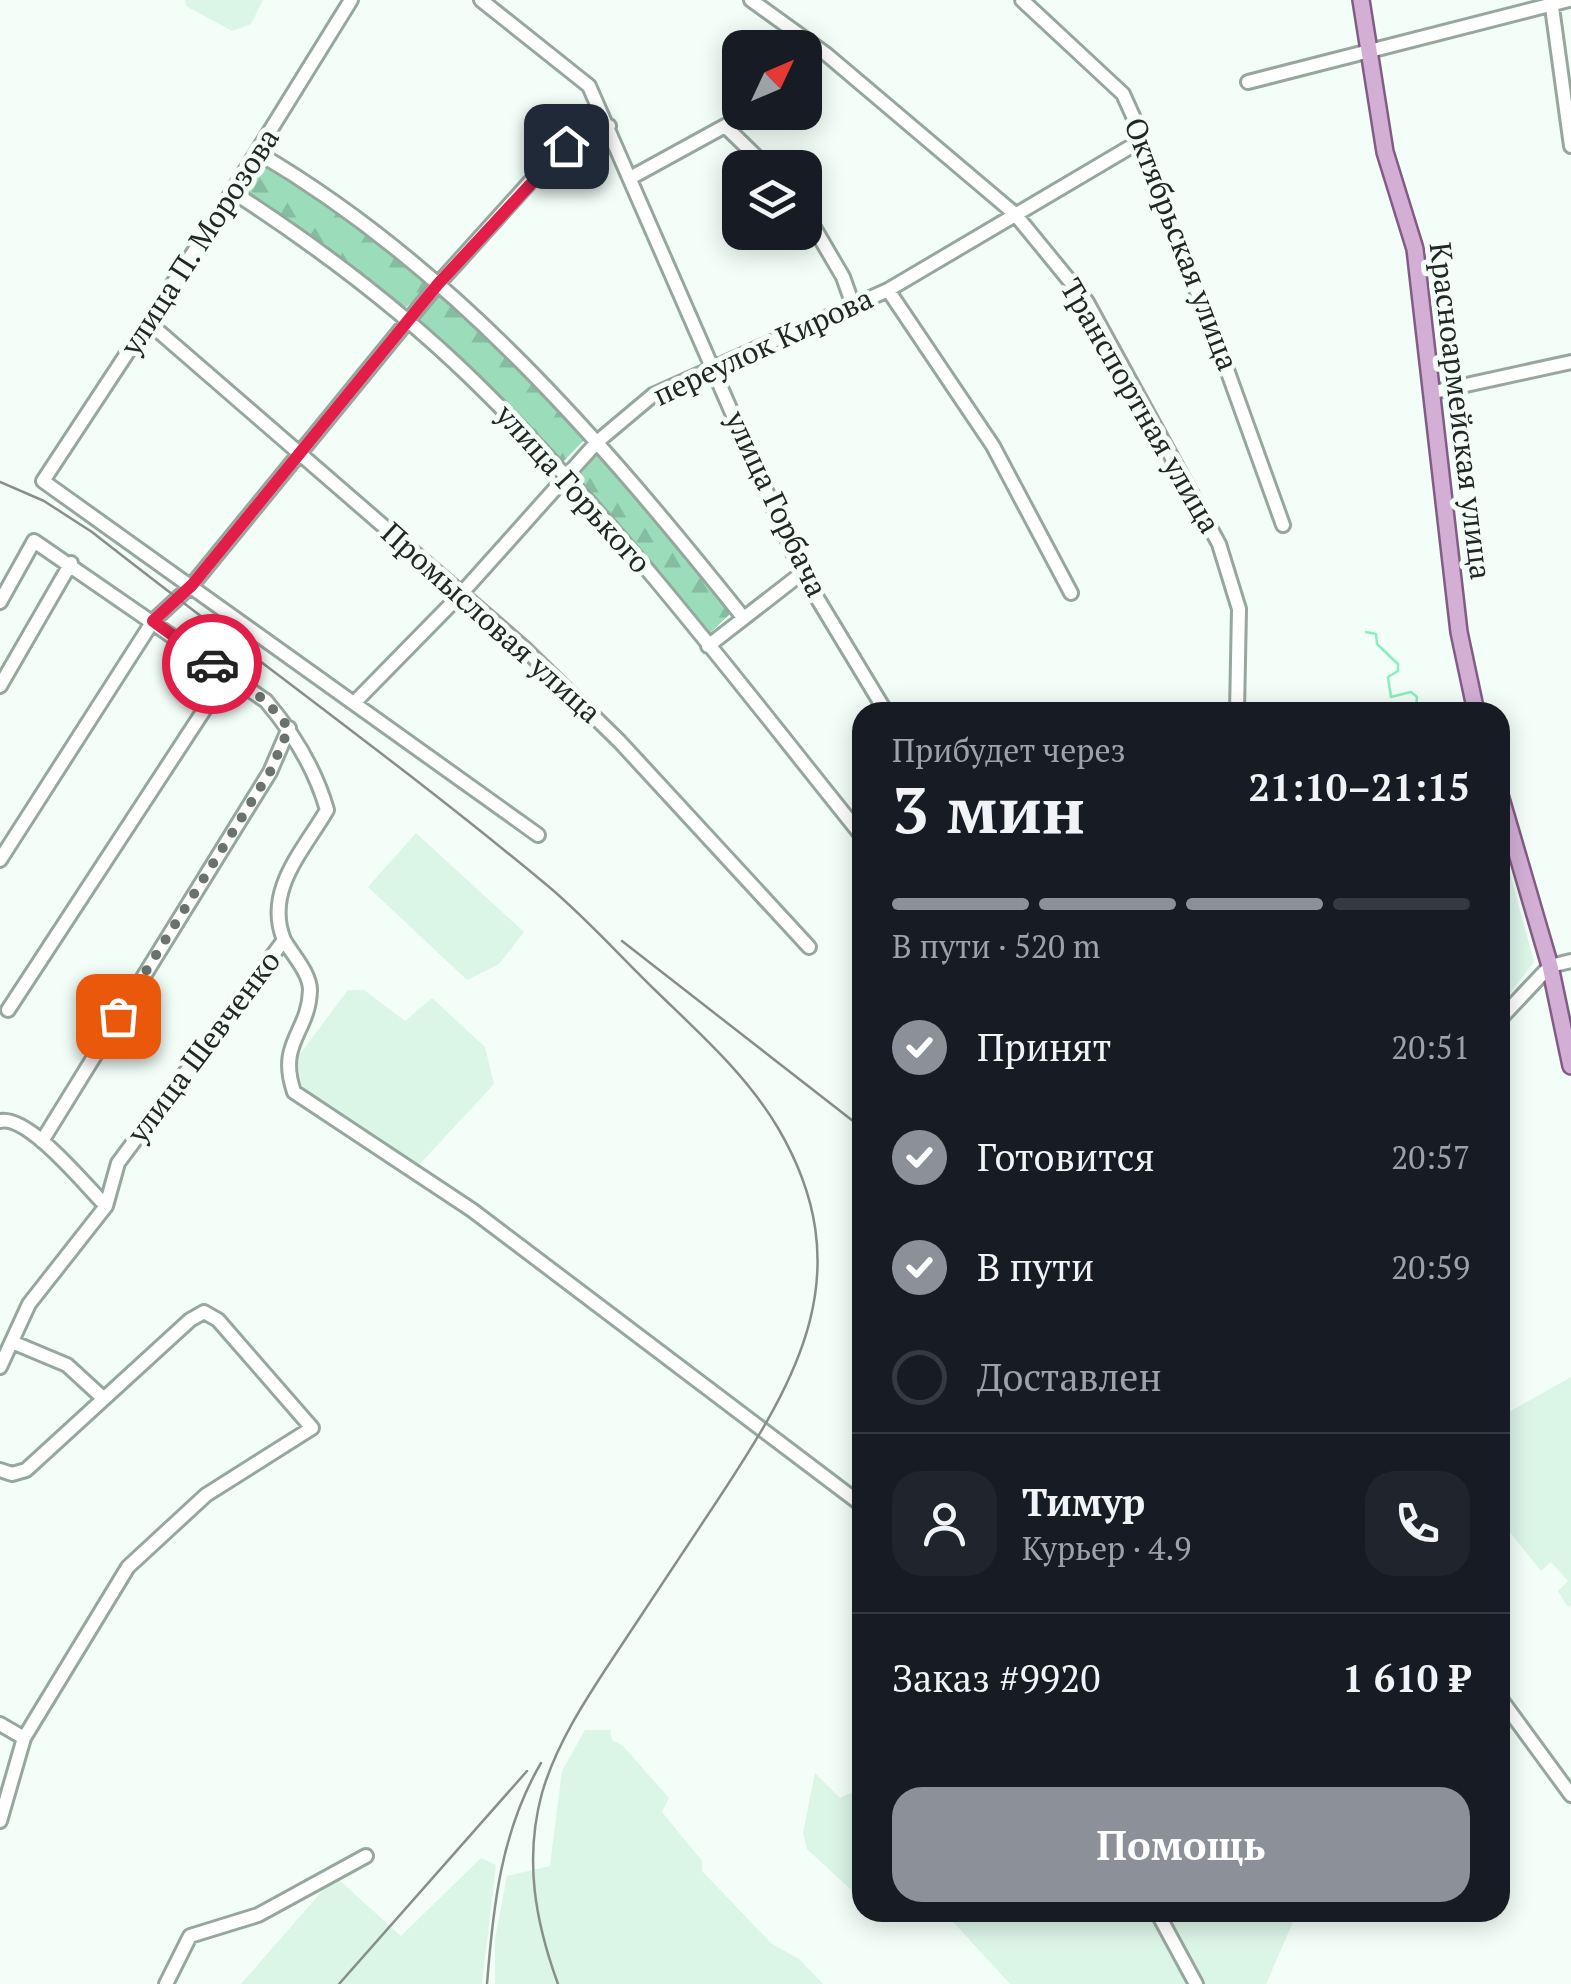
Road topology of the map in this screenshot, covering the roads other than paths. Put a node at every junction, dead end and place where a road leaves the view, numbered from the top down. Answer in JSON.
{"nodes":[{"id":1,"x":352,"y":0,"type":"edge"},
{"id":2,"x":481,"y":0,"type":"edge"},
{"id":3,"x":751,"y":0,"type":"edge"},
{"id":4,"x":1022,"y":0,"type":"edge"},
{"id":5,"x":1362,"y":0,"type":"edge"},
{"id":6,"x":1569,"y":0,"type":"edge"},
{"id":7,"x":1551,"y":1,"type":"edge"},
{"id":8,"x":1371,"y":53,"type":"junction"},
{"id":9,"x":1248,"y":82,"type":"dead end"},
{"id":10,"x":609,"y":126,"type":"junction"},
{"id":11,"x":1137,"y":143,"type":"junction"},
{"id":12,"x":1571,"y":146,"type":"edge"},
{"id":13,"x":750,"y":150,"type":"edge"},
{"id":14,"x":258,"y":152,"type":"junction"},
{"id":15,"x":632,"y":177,"type":"junction"},
{"id":16,"x":233,"y":192,"type":"junction"},
{"id":17,"x":1015,"y":214,"type":"junction"},
{"id":18,"x":822,"y":240,"type":"edge"},
{"id":19,"x":438,"y":284,"type":"junction"},
{"id":20,"x":888,"y":290,"type":"junction"},
{"id":21,"x":853,"y":305,"type":"junction"},
{"id":22,"x":408,"y":323,"type":"junction"},
{"id":23,"x":149,"y":324,"type":"junction"},
{"id":24,"x":1571,"y":362,"type":"edge"},
{"id":25,"x":713,"y":368,"type":"junction"},
{"id":26,"x":1434,"y":392,"type":"junction"},
{"id":27,"x":597,"y":442,"type":"junction"},
{"id":28,"x":299,"y":454,"type":"junction"},
{"id":29,"x":566,"y":478,"type":"junction"},
{"id":30,"x":1283,"y":526,"type":"dead end"},
{"id":31,"x":71,"y":563,"type":"junction"},
{"id":32,"x":802,"y":573,"type":"junction"},
{"id":33,"x":192,"y":585,"type":"junction"},
{"id":34,"x":1071,"y":593,"type":"dead end"},
{"id":35,"x":460,"y":595,"type":"junction"},
{"id":36,"x":0,"y":602,"type":"edge"},
{"id":37,"x":742,"y":616,"type":"junction"},
{"id":38,"x":153,"y":621,"type":"junction"},
{"id":39,"x":708,"y":646,"type":"junction"},
{"id":40,"x":227,"y":675,"type":"junction"},
{"id":41,"x":0,"y":686,"type":"edge"},
{"id":42,"x":356,"y":701,"type":"junction"},
{"id":43,"x":880,"y":702,"type":"edge"},
{"id":44,"x":1237,"y":702,"type":"edge"},
{"id":45,"x":1474,"y":702,"type":"edge"},
{"id":46,"x":289,"y":728,"type":"junction"},
{"id":47,"x":852,"y":824,"type":"edge"},
{"id":48,"x":1510,"y":829,"type":"edge"},
{"id":49,"x":538,"y":835,"type":"dead end"},
{"id":50,"x":0,"y":860,"type":"edge"},
{"id":51,"x":284,"y":940,"type":"junction"},
{"id":52,"x":809,"y":947,"type":"dead end"},
{"id":53,"x":1571,"y":961,"type":"edge"},
{"id":54,"x":1550,"y":966,"type":"junction"},
{"id":55,"x":1510,"y":1008,"type":"edge"},
{"id":56,"x":8,"y":1010,"type":"dead end"},
{"id":57,"x":1571,"y":1066,"type":"edge"},
{"id":58,"x":0,"y":1121,"type":"edge"},
{"id":59,"x":42,"y":1141,"type":"junction"},
{"id":60,"x":106,"y":1206,"type":"junction"},
{"id":61,"x":12,"y":1342,"type":"junction"},
{"id":62,"x":0,"y":1368,"type":"edge"},
{"id":63,"x":104,"y":1399,"type":"junction"},
{"id":64,"x":0,"y":1470,"type":"edge"},
{"id":65,"x":852,"y":1497,"type":"edge"},
{"id":66,"x":1510,"y":1710,"type":"edge"},
{"id":67,"x":0,"y":1724,"type":"edge"},
{"id":68,"x":24,"y":1738,"type":"junction"},
{"id":69,"x":1565,"y":1775,"type":"edge"},
{"id":70,"x":1571,"y":1795,"type":"edge"},
{"id":71,"x":0,"y":1821,"type":"edge"},
{"id":72,"x":366,"y":1856,"type":"dead end"},
{"id":73,"x":1163,"y":1922,"type":"edge"},
{"id":74,"x":166,"y":1984,"type":"edge"},
{"id":75,"x":1196,"y":1984,"type":"edge"}],
"edges":[{"from":1,"to":14,"type":"street","name":"улица П. Морозова"},
{"from":2,"to":10,"type":"street","name":"улица Горбача"},
{"from":3,"to":17,"type":"street","name":"Транспортная улица"},
{"from":4,"to":11,"type":"street","name":"Октябрьская улица"},
{"from":5,"to":8,"type":"main road","name":"Красноармейская улица"},
{"from":6,"to":7,"type":"street"},
{"from":7,"to":8,"type":"street"},
{"from":7,"to":12,"type":"street"},
{"from":8,"to":9,"type":"street"},
{"from":8,"to":26,"type":"main road","name":"Красноармейская улица"},
{"from":10,"to":15,"type":"street","name":"улица Горбача"},
{"from":10,"to":19,"type":"street"},
{"from":11,"to":17,"type":"street","name":"переулок Кирова"},
{"from":11,"to":30,"type":"street","name":"Октябрьская улица"},
{"from":13,"to":15,"type":"street"},
{"from":14,"to":16,"type":"street","name":"улица П. Морозова"},
{"from":14,"to":19,"type":"street"},
{"from":15,"to":25,"type":"street","name":"улица Горбача"},
{"from":16,"to":22,"type":"street","name":"улица Горького"},
{"from":16,"to":23,"type":"street","name":"улица П. Морозова"},
{"from":17,"to":20,"type":"street","name":"переулок Кирова"},
{"from":17,"to":44,"type":"street","name":"Транспортная улица"},
{"from":18,"to":21,"type":"street"},
{"from":19,"to":22,"type":"street"},
{"from":19,"to":27,"type":"street"},
{"from":20,"to":21,"type":"street","name":"переулок Кирова"},
{"from":20,"to":34,"type":"street"},
{"from":21,"to":25,"type":"street","name":"переулок Кирова"},
{"from":22,"to":28,"type":"street"},
{"from":22,"to":29,"type":"street","name":"улица Горького"},
{"from":23,"to":28,"type":"street","name":"Промысловая улица"},
{"from":23,"to":33,"type":"street","name":"улица П. Морозова"},
{"from":24,"to":26,"type":"street"},
{"from":25,"to":27,"type":"street","name":"переулок Кирова"},
{"from":25,"to":32,"type":"street","name":"улица Горбача"},
{"from":26,"to":45,"type":"main road","name":"Красноармейская улица"},
{"from":27,"to":29,"type":"street","name":"переулок Кирова"},
{"from":27,"to":37,"type":"street"},
{"from":28,"to":33,"type":"street"},
{"from":28,"to":35,"type":"street","name":"Промысловая улица"},
{"from":29,"to":35,"type":"street","name":"переулок Кирова"},
{"from":29,"to":39,"type":"street","name":"улица Горького"},
{"from":31,"to":36,"type":"street"},
{"from":31,"to":38,"type":"street"},
{"from":31,"to":41,"type":"street"},
{"from":32,"to":37,"type":"street"},
{"from":32,"to":43,"type":"street","name":"улица Горбача"},
{"from":33,"to":38,"type":"street"},
{"from":33,"to":42,"type":"street"},
{"from":35,"to":42,"type":"street","name":"переулок Кирова"},
{"from":35,"to":52,"type":"street","name":"Промысловая улица"},
{"from":37,"to":39,"type":"street"},
{"from":38,"to":40,"type":"street"},
{"from":38,"to":50,"type":"street"},
{"from":39,"to":47,"type":"street","name":"улица Горького"},
{"from":40,"to":46,"type":"street"},
{"from":40,"to":56,"type":"street"},
{"from":42,"to":49,"type":"street"},
{"from":46,"to":51,"type":"street","name":"улица Шевченко"},
{"from":46,"to":59,"type":"street"},
{"from":48,"to":54,"type":"main road"},
{"from":51,"to":60,"type":"street","name":"улица Шевченко"},
{"from":51,"to":65,"type":"street"},
{"from":53,"to":54,"type":"street"},
{"from":54,"to":55,"type":"street"},
{"from":54,"to":57,"type":"main road"},
{"from":58,"to":59,"type":"street"},
{"from":59,"to":60,"type":"street"},
{"from":60,"to":61,"type":"street","name":"улица Шевченко"},
{"from":61,"to":62,"type":"street","name":"улица Шевченко"},
{"from":61,"to":63,"type":"street"},
{"from":63,"to":64,"type":"street"},
{"from":63,"to":68,"type":"street"},
{"from":66,"to":69,"type":"street"},
{"from":67,"to":68,"type":"street"},
{"from":68,"to":71,"type":"street"},
{"from":69,"to":70,"type":"street"},
{"from":72,"to":74,"type":"street"},
{"from":73,"to":75,"type":"street"}]}
